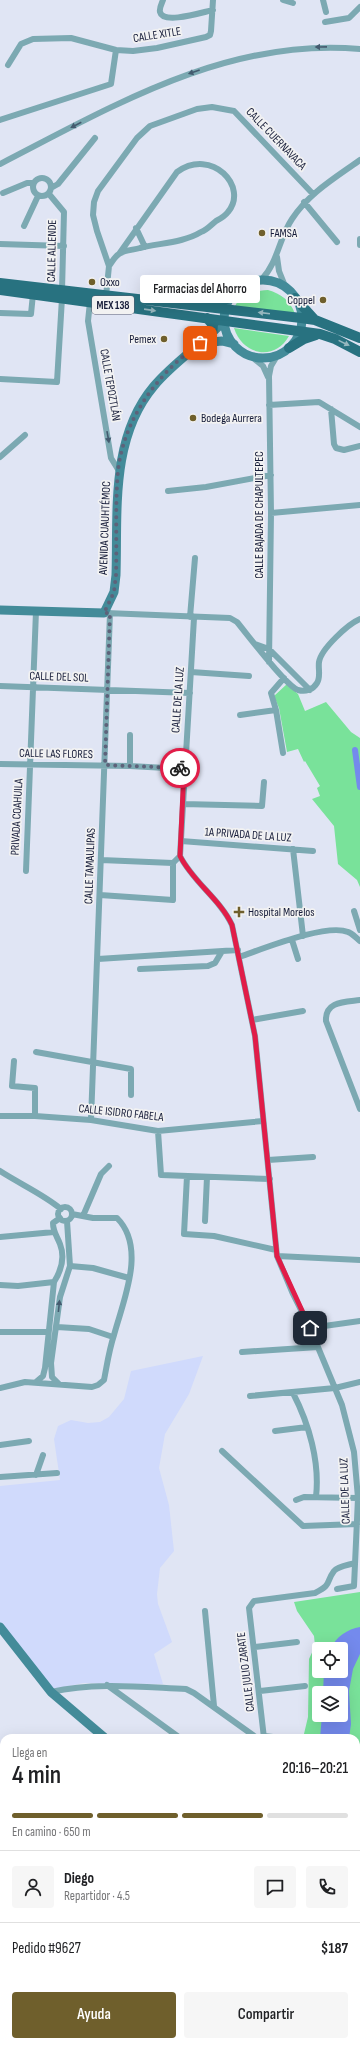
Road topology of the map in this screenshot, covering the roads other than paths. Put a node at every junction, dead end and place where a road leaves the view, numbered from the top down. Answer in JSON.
{"nodes":[{"id":1,"x":163,"y":0,"type":"edge"},
{"id":2,"x":213,"y":0,"type":"edge"},
{"id":3,"x":283,"y":0,"type":"edge"},
{"id":4,"x":323,"y":0,"type":"edge"},
{"id":5,"x":293,"y":3,"type":"dead end"},
{"id":6,"x":360,"y":7,"type":"edge"},
{"id":7,"x":213,"y":10,"type":"junction"},
{"id":8,"x":326,"y":12,"type":"dead end"},
{"id":9,"x":325,"y":22,"type":"dead end"},
{"id":10,"x":360,"y":49,"type":"edge"},
{"id":11,"x":116,"y":50,"type":"junction"},
{"id":12,"x":8,"y":65,"type":"dead end"},
{"id":13,"x":0,"y":120,"type":"edge"},
{"id":14,"x":95,"y":138,"type":"dead end"},
{"id":15,"x":360,"y":160,"type":"edge"},
{"id":16,"x":0,"y":164,"type":"edge"},
{"id":17,"x":33,"y":183,"type":"junction"},
{"id":18,"x":50,"y":191,"type":"junction"},
{"id":19,"x":3,"y":193,"type":"dead end"},
{"id":20,"x":313,"y":194,"type":"junction"},
{"id":21,"x":38,"y":196,"type":"junction"},
{"id":22,"x":304,"y":202,"type":"junction"},
{"id":23,"x":24,"y":226,"type":"dead end"},
{"id":24,"x":136,"y":228,"type":"junction"},
{"id":25,"x":360,"y":239,"type":"edge"},
{"id":26,"x":337,"y":242,"type":"dead end"},
{"id":27,"x":0,"y":244,"type":"edge"},
{"id":28,"x":360,"y":245,"type":"edge"},
{"id":29,"x":64,"y":246,"type":"junction"},
{"id":30,"x":145,"y":247,"type":"junction"},
{"id":31,"x":119,"y":254,"type":"junction"},
{"id":32,"x":277,"y":256,"type":"junction"},
{"id":33,"x":109,"y":266,"type":"junction"},
{"id":34,"x":262,"y":279,"type":"junction"},
{"id":35,"x":0,"y":283,"type":"edge"},
{"id":36,"x":285,"y":286,"type":"junction"},
{"id":37,"x":0,"y":290,"type":"edge"},
{"id":38,"x":237,"y":290,"type":"junction"},
{"id":39,"x":33,"y":294,"type":"junction"},
{"id":40,"x":62,"y":294,"type":"junction"},
{"id":41,"x":106,"y":296,"type":"junction"},
{"id":42,"x":295,"y":298,"type":"junction"},
{"id":43,"x":90,"y":302,"type":"junction"},
{"id":44,"x":204,"y":308,"type":"junction"},
{"id":45,"x":226,"y":309,"type":"junction"},
{"id":46,"x":0,"y":313,"type":"edge"},
{"id":47,"x":207,"y":318,"type":"junction"},
{"id":48,"x":301,"y":318,"type":"junction"},
{"id":49,"x":225,"y":320,"type":"junction"},
{"id":50,"x":315,"y":320,"type":"junction"},
{"id":51,"x":299,"y":331,"type":"junction"},
{"id":52,"x":212,"y":334,"type":"junction"},
{"id":53,"x":320,"y":334,"type":"junction"},
{"id":54,"x":360,"y":338,"type":"edge"},
{"id":55,"x":200,"y":343,"type":"junction"},
{"id":56,"x":234,"y":344,"type":"junction"},
{"id":57,"x":289,"y":348,"type":"junction"},
{"id":58,"x":360,"y":352,"type":"edge"},
{"id":59,"x":277,"y":356,"type":"junction"},
{"id":60,"x":252,"y":357,"type":"junction"},
{"id":61,"x":0,"y":379,"type":"edge"},
{"id":62,"x":269,"y":380,"type":"junction"},
{"id":63,"x":269,"y":405,"type":"junction"},
{"id":64,"x":331,"y":409,"type":"junction"},
{"id":65,"x":360,"y":427,"type":"edge"},
{"id":66,"x":25,"y":435,"type":"dead end"},
{"id":67,"x":360,"y":446,"type":"edge"},
{"id":68,"x":0,"y":457,"type":"edge"},
{"id":69,"x":118,"y":471,"type":"junction"},
{"id":70,"x":270,"y":475,"type":"junction"},
{"id":71,"x":168,"y":491,"type":"dead end"},
{"id":72,"x":360,"y":504,"type":"edge"},
{"id":73,"x":271,"y":513,"type":"junction"},
{"id":74,"x":196,"y":558,"type":"dead end"},
{"id":75,"x":0,"y":610,"type":"edge"},
{"id":76,"x":36,"y":611,"type":"junction"},
{"id":77,"x":107,"y":613,"type":"junction"},
{"id":78,"x":192,"y":618,"type":"junction"},
{"id":79,"x":360,"y":619,"type":"edge"},
{"id":80,"x":254,"y":643,"type":"junction"},
{"id":81,"x":269,"y":649,"type":"junction"},
{"id":82,"x":269,"y":662,"type":"junction"},
{"id":83,"x":191,"y":672,"type":"junction"},
{"id":84,"x":249,"y":676,"type":"dead end"},
{"id":85,"x":284,"y":678,"type":"junction"},
{"id":86,"x":0,"y":686,"type":"edge"},
{"id":87,"x":34,"y":688,"type":"junction"},
{"id":88,"x":108,"y":690,"type":"junction"},
{"id":89,"x":310,"y":690,"type":"junction"},
{"id":90,"x":190,"y":693,"type":"junction"},
{"id":91,"x":276,"y":710,"type":"junction"},
{"id":92,"x":240,"y":715,"type":"dead end"},
{"id":93,"x":130,"y":735,"type":"dead end"},
{"id":94,"x":283,"y":753,"type":"dead end"},
{"id":95,"x":0,"y":764,"type":"edge"},
{"id":96,"x":31,"y":764,"type":"junction"},
{"id":97,"x":105,"y":765,"type":"junction"},
{"id":98,"x":130,"y":766,"type":"junction"},
{"id":99,"x":184,"y":769,"type":"junction"},
{"id":100,"x":264,"y":782,"type":"dead end"},
{"id":101,"x":182,"y":804,"type":"junction"},
{"id":102,"x":181,"y":841,"type":"junction"},
{"id":103,"x":293,"y":849,"type":"junction"},
{"id":104,"x":313,"y":851,"type":"dead end"},
{"id":105,"x":180,"y":856,"type":"junction"},
{"id":106,"x":101,"y":860,"type":"junction"},
{"id":107,"x":174,"y":863,"type":"junction"},
{"id":108,"x":26,"y":871,"type":"dead end"},
{"id":109,"x":100,"y":895,"type":"junction"},
{"id":110,"x":354,"y":911,"type":"dead end"},
{"id":111,"x":360,"y":930,"type":"edge"},
{"id":112,"x":303,"y":936,"type":"junction"},
{"id":113,"x":292,"y":940,"type":"junction"},
{"id":114,"x":360,"y":941,"type":"edge"},
{"id":115,"x":221,"y":952,"type":"junction"},
{"id":116,"x":239,"y":954,"type":"junction"},
{"id":117,"x":98,"y":959,"type":"junction"},
{"id":118,"x":298,"y":959,"type":"dead end"},
{"id":119,"x":140,"y":969,"type":"dead end"},
{"id":120,"x":360,"y":1000,"type":"edge"},
{"id":121,"x":304,"y":1011,"type":"dead end"},
{"id":122,"x":252,"y":1020,"type":"junction"},
{"id":123,"x":36,"y":1052,"type":"dead end"},
{"id":124,"x":14,"y":1060,"type":"dead end"},
{"id":125,"x":94,"y":1062,"type":"junction"},
{"id":126,"x":131,"y":1095,"type":"dead end"},
{"id":127,"x":360,"y":1109,"type":"edge"},
{"id":128,"x":0,"y":1116,"type":"edge"},
{"id":129,"x":35,"y":1116,"type":"junction"},
{"id":130,"x":91,"y":1120,"type":"junction"},
{"id":131,"x":263,"y":1121,"type":"junction"},
{"id":132,"x":158,"y":1131,"type":"junction"},
{"id":133,"x":313,"y":1157,"type":"dead end"},
{"id":134,"x":268,"y":1160,"type":"junction"},
{"id":135,"x":109,"y":1166,"type":"dead end"},
{"id":136,"x":0,"y":1171,"type":"edge"},
{"id":137,"x":187,"y":1176,"type":"junction"},
{"id":138,"x":207,"y":1177,"type":"junction"},
{"id":139,"x":270,"y":1179,"type":"junction"},
{"id":140,"x":61,"y":1209,"type":"junction"},
{"id":141,"x":72,"y":1214,"type":"junction"},
{"id":142,"x":83,"y":1216,"type":"junction"},
{"id":143,"x":60,"y":1218,"type":"junction"},
{"id":144,"x":67,"y":1221,"type":"junction"},
{"id":145,"x":204,"y":1222,"type":"dead end"},
{"id":146,"x":54,"y":1232,"type":"junction"},
{"id":147,"x":0,"y":1237,"type":"edge"},
{"id":148,"x":277,"y":1253,"type":"junction"},
{"id":149,"x":360,"y":1260,"type":"edge"},
{"id":150,"x":70,"y":1266,"type":"junction"},
{"id":151,"x":129,"y":1278,"type":"junction"},
{"id":152,"x":54,"y":1282,"type":"junction"},
{"id":153,"x":0,"y":1285,"type":"edge"},
{"id":154,"x":360,"y":1321,"type":"edge"},
{"id":155,"x":57,"y":1327,"type":"junction"},
{"id":156,"x":310,"y":1328,"type":"junction"},
{"id":157,"x":0,"y":1332,"type":"edge"},
{"id":158,"x":48,"y":1332,"type":"junction"},
{"id":159,"x":113,"y":1337,"type":"junction"},
{"id":160,"x":318,"y":1347,"type":"junction"},
{"id":161,"x":242,"y":1352,"type":"dead end"},
{"id":162,"x":36,"y":1382,"type":"junction"},
{"id":163,"x":360,"y":1382,"type":"edge"},
{"id":164,"x":59,"y":1384,"type":"junction"},
{"id":165,"x":0,"y":1388,"type":"edge"},
{"id":166,"x":335,"y":1388,"type":"junction"},
{"id":167,"x":293,"y":1393,"type":"junction"},
{"id":168,"x":250,"y":1396,"type":"dead end"},
{"id":169,"x":307,"y":1427,"type":"junction"},
{"id":170,"x":275,"y":1432,"type":"dead end"},
{"id":171,"x":29,"y":1442,"type":"dead end"},
{"id":172,"x":0,"y":1445,"type":"edge"},
{"id":173,"x":222,"y":1451,"type":"dead end"},
{"id":174,"x":43,"y":1455,"type":"dead end"},
{"id":175,"x":358,"y":1468,"type":"edge"},
{"id":176,"x":57,"y":1473,"type":"dead end"},
{"id":177,"x":36,"y":1475,"type":"junction"},
{"id":178,"x":0,"y":1477,"type":"edge"},
{"id":179,"x":316,"y":1497,"type":"junction"},
{"id":180,"x":358,"y":1498,"type":"junction"},
{"id":181,"x":296,"y":1500,"type":"dead end"},
{"id":182,"x":357,"y":1524,"type":"junction"},
{"id":183,"x":355,"y":1563,"type":"junction"},
{"id":184,"x":337,"y":1589,"type":"dead end"},
{"id":185,"x":205,"y":1612,"type":"dead end"},
{"id":186,"x":0,"y":1627,"type":"edge"},
{"id":187,"x":297,"y":1642,"type":"dead end"},
{"id":188,"x":255,"y":1647,"type":"junction"},
{"id":189,"x":107,"y":1685,"type":"junction"},
{"id":190,"x":305,"y":1686,"type":"dead end"},
{"id":191,"x":260,"y":1691,"type":"junction"},
{"id":192,"x":51,"y":1692,"type":"junction"},
{"id":193,"x":214,"y":1706,"type":"junction"},
{"id":194,"x":100,"y":1734,"type":"edge"},
{"id":195,"x":174,"y":1734,"type":"edge"},
{"id":196,"x":257,"y":1734,"type":"edge"},
{"id":197,"x":262,"y":1734,"type":"edge"},
{"id":198,"x":360,"y":1928,"type":"edge"},
{"id":199,"x":360,"y":1932,"type":"edge"}],
"edges":[{"from":1,"to":7,"type":"street","name":"CALLE XITLE"},
{"from":2,"to":7,"type":"street","name":"CALLE XITLE"},
{"from":3,"to":5,"type":"street"},
{"from":4,"to":8,"type":"street"},
{"from":6,"to":9,"type":"street"},
{"from":7,"to":11,"type":"street","name":"CALLE XITLE"},
{"from":10,"to":16,"type":"street","one_way":true},
{"from":11,"to":12,"type":"street","name":"CALLE XITLE"},
{"from":11,"to":13,"type":"street"},
{"from":14,"to":18,"type":"street"},
{"from":15,"to":20,"type":"street"},
{"from":17,"to":18,"type":"street"},
{"from":17,"to":19,"type":"street"},
{"from":17,"to":21,"type":"street"},
{"from":18,"to":21,"type":"street"},
{"from":18,"to":29,"type":"street","name":"CALLE ALLENDE"},
{"from":20,"to":22,"type":"street"},
{"from":20,"to":33,"type":"street","name":"CALLE CUERNAVACA"},
{"from":21,"to":23,"type":"street"},
{"from":22,"to":26,"type":"street"},
{"from":22,"to":32,"type":"street"},
{"from":24,"to":30,"type":"street"},
{"from":24,"to":30,"type":"street"},
{"from":24,"to":31,"type":"street"},
{"from":25,"to":28,"type":"street"},
{"from":27,"to":29,"type":"street"},
{"from":29,"to":40,"type":"street","name":"CALLE ALLENDE"},
{"from":30,"to":31,"type":"street"},
{"from":31,"to":33,"type":"street"},
{"from":32,"to":34,"type":"street"},
{"from":32,"to":36,"type":"street"},
{"from":33,"to":41,"type":"street","name":"CALLE CUERNAVACA"},
{"from":34,"to":36,"type":"main road"},
{"from":34,"to":38,"type":"main road"},
{"from":35,"to":40,"type":"main road","number":"MEX 138"},
{"from":36,"to":42,"type":"main road"},
{"from":37,"to":39,"type":"main road","number":"MEX 138"},
{"from":38,"to":44,"type":"main road"},
{"from":38,"to":45,"type":"main road"},
{"from":39,"to":40,"type":"main road","number":"MEX 138"},
{"from":39,"to":46,"type":"street"},
{"from":40,"to":41,"type":"main road","number":"MEX 138"},
{"from":40,"to":43,"type":"main road","number":"MEX 138"},
{"from":40,"to":61,"type":"street","name":"CALLE ALLENDE"},
{"from":41,"to":44,"type":"main road","number":"MEX 138"},
{"from":42,"to":48,"type":"main road"},
{"from":42,"to":50,"type":"main road"},
{"from":43,"to":47,"type":"main road","number":"MEX 138","one_way":true},
{"from":43,"to":69,"type":"street","name":"CALLE TEPOZTLÁN","one_way":true},
{"from":44,"to":45,"type":"main road","number":"MEX 138"},
{"from":48,"to":45,"type":"main road","number":"MEX 138","one_way":true},
{"from":45,"to":49,"type":"main road"},
{"from":47,"to":49,"type":"main road","number":"MEX 138"},
{"from":47,"to":52,"type":"main road"},
{"from":48,"to":50,"type":"main road","number":"MEX 138"},
{"from":48,"to":51,"type":"main road"},
{"from":49,"to":51,"type":"main road","number":"MEX 138"},
{"from":49,"to":52,"type":"main road","name":"AVENIDA CUAUHTÉMOC"},
{"from":49,"to":56,"type":"main road"},
{"from":50,"to":54,"type":"main road","number":"MEX 138"},
{"from":51,"to":53,"type":"main road","number":"MEX 138"},
{"from":51,"to":57,"type":"main road"},
{"from":52,"to":55,"type":"main road","name":"AVENIDA CUAUHTÉMOC"},
{"from":53,"to":57,"type":"main road"},
{"from":53,"to":58,"type":"main road","number":"MEX 138","one_way":true},
{"from":55,"to":56,"type":"main road"},
{"from":55,"to":69,"type":"main road","name":"AVENIDA CUAUHTÉMOC"},
{"from":56,"to":60,"type":"main road"},
{"from":57,"to":59,"type":"main road"},
{"from":59,"to":60,"type":"main road"},
{"from":59,"to":62,"type":"street","name":"CALLE BAJADA DE CHAPULTEPEC"},
{"from":60,"to":62,"type":"street","name":"CALLE BAJADA DE CHAPULTEPEC"},
{"from":62,"to":63,"type":"street","name":"CALLE BAJADA DE CHAPULTEPEC"},
{"from":63,"to":64,"type":"street"},
{"from":63,"to":70,"type":"street","name":"CALLE BAJADA DE CHAPULTEPEC"},
{"from":64,"to":65,"type":"street"},
{"from":64,"to":67,"type":"street"},
{"from":66,"to":68,"type":"street"},
{"from":69,"to":77,"type":"main road","name":"AVENIDA CUAUHTÉMOC"},
{"from":70,"to":71,"type":"street"},
{"from":70,"to":73,"type":"street","name":"CALLE BAJADA DE CHAPULTEPEC"},
{"from":72,"to":73,"type":"street"},
{"from":73,"to":81,"type":"street","name":"CALLE BAJADA DE CHAPULTEPEC"},
{"from":74,"to":78,"type":"street","name":"CALLE DE LA LUZ"},
{"from":75,"to":76,"type":"main road"},
{"from":76,"to":77,"type":"main road"},
{"from":76,"to":87,"type":"street","name":"PRIVADA COAHUILA"},
{"from":77,"to":78,"type":"street"},
{"from":77,"to":88,"type":"street","name":"CALLE TAMAULIPAS"},
{"from":78,"to":80,"type":"street"},
{"from":78,"to":83,"type":"street","name":"CALLE DE LA LUZ"},
{"from":79,"to":89,"type":"street"},
{"from":80,"to":81,"type":"street"},
{"from":80,"to":82,"type":"street"},
{"from":81,"to":82,"type":"street","name":"CALLE BAJADA DE CHAPULTEPEC"},
{"from":81,"to":89,"type":"street"},
{"from":82,"to":85,"type":"street"},
{"from":83,"to":84,"type":"street"},
{"from":83,"to":90,"type":"street","name":"CALLE DE LA LUZ"},
{"from":85,"to":89,"type":"street"},
{"from":85,"to":91,"type":"street"},
{"from":86,"to":87,"type":"street","name":"CALLE DEL SOL"},
{"from":87,"to":88,"type":"street","name":"CALLE DEL SOL"},
{"from":87,"to":96,"type":"street","name":"PRIVADA COAHUILA"},
{"from":88,"to":90,"type":"street","name":"CALLE DEL SOL"},
{"from":88,"to":97,"type":"street","name":"CALLE TAMAULIPAS"},
{"from":90,"to":99,"type":"street","name":"CALLE DE LA LUZ"},
{"from":91,"to":92,"type":"street"},
{"from":91,"to":94,"type":"street"},
{"from":93,"to":98,"type":"street"},
{"from":95,"to":96,"type":"street","name":"CALLE LAS FLORES"},
{"from":96,"to":97,"type":"street","name":"CALLE LAS FLORES"},
{"from":96,"to":108,"type":"street","name":"PRIVADA COAHUILA"},
{"from":97,"to":98,"type":"street","name":"CALLE LAS FLORES"},
{"from":97,"to":106,"type":"street","name":"CALLE TAMAULIPAS"},
{"from":98,"to":99,"type":"street","name":"CALLE LAS FLORES"},
{"from":99,"to":101,"type":"street","name":"CALLE DE LA LUZ"},
{"from":100,"to":101,"type":"street"},
{"from":101,"to":102,"type":"street","name":"CALLE DE LA LUZ"},
{"from":102,"to":103,"type":"street","name":"1A PRIVADA DE LA LUZ"},
{"from":102,"to":105,"type":"street","name":"CALLE DE LA LUZ"},
{"from":103,"to":104,"type":"street","name":"1A PRIVADA DE LA LUZ"},
{"from":103,"to":112,"type":"street"},
{"from":105,"to":107,"type":"street"},
{"from":105,"to":116,"type":"street","name":"CALLE DE LA LUZ"},
{"from":106,"to":107,"type":"street"},
{"from":106,"to":109,"type":"street","name":"CALLE TAMAULIPAS"},
{"from":107,"to":109,"type":"street"},
{"from":109,"to":117,"type":"street","name":"CALLE TAMAULIPAS"},
{"from":110,"to":111,"type":"street"},
{"from":112,"to":113,"type":"street"},
{"from":112,"to":114,"type":"street"},
{"from":113,"to":116,"type":"street"},
{"from":113,"to":118,"type":"street"},
{"from":115,"to":116,"type":"street"},
{"from":115,"to":117,"type":"street"},
{"from":115,"to":119,"type":"street"},
{"from":116,"to":122,"type":"street","name":"CALLE DE LA LUZ"},
{"from":117,"to":125,"type":"street","name":"CALLE TAMAULIPAS"},
{"from":120,"to":127,"type":"street"},
{"from":121,"to":122,"type":"street"},
{"from":122,"to":131,"type":"street","name":"CALLE DE LA LUZ"},
{"from":123,"to":125,"type":"street"},
{"from":124,"to":129,"type":"street"},
{"from":125,"to":126,"type":"street"},
{"from":125,"to":130,"type":"street","name":"CALLE TAMAULIPAS"},
{"from":128,"to":129,"type":"street","name":"CALLE ISIDRO FABELA"},
{"from":129,"to":130,"type":"street","name":"CALLE ISIDRO FABELA"},
{"from":130,"to":132,"type":"street","name":"CALLE ISIDRO FABELA"},
{"from":131,"to":132,"type":"street","name":"CALLE ISIDRO FABELA"},
{"from":131,"to":134,"type":"street","name":"CALLE DE LA LUZ"},
{"from":132,"to":137,"type":"street"},
{"from":133,"to":134,"type":"street"},
{"from":134,"to":139,"type":"street","name":"CALLE DE LA LUZ"},
{"from":135,"to":142,"type":"street"},
{"from":136,"to":140,"type":"street"},
{"from":137,"to":138,"type":"street"},
{"from":137,"to":148,"type":"street"},
{"from":138,"to":139,"type":"street"},
{"from":138,"to":145,"type":"street"},
{"from":139,"to":148,"type":"street","name":"CALLE DE LA LUZ"},
{"from":140,"to":141,"type":"street"},
{"from":140,"to":143,"type":"street"},
{"from":141,"to":142,"type":"street"},
{"from":141,"to":144,"type":"street"},
{"from":142,"to":151,"type":"street"},
{"from":143,"to":144,"type":"street"},
{"from":143,"to":146,"type":"street"},
{"from":144,"to":150,"type":"street"},
{"from":146,"to":147,"type":"street"},
{"from":146,"to":152,"type":"street"},
{"from":148,"to":149,"type":"street"},
{"from":148,"to":156,"type":"street","name":"CALLE DE LA LUZ"},
{"from":150,"to":151,"type":"street"},
{"from":155,"to":150,"type":"street","one_way":true},
{"from":151,"to":159,"type":"street"},
{"from":152,"to":153,"type":"street"},
{"from":152,"to":158,"type":"street"},
{"from":154,"to":156,"type":"street"},
{"from":155,"to":159,"type":"street"},
{"from":155,"to":164,"type":"street"},
{"from":156,"to":160,"type":"street","name":"CALLE DE LA LUZ"},
{"from":157,"to":158,"type":"street"},
{"from":158,"to":162,"type":"street"},
{"from":159,"to":164,"type":"street"},
{"from":160,"to":161,"type":"street"},
{"from":160,"to":166,"type":"street","name":"CALLE DE LA LUZ"},
{"from":162,"to":164,"type":"street"},
{"from":162,"to":165,"type":"street"},
{"from":163,"to":166,"type":"street"},
{"from":166,"to":167,"type":"street"},
{"from":166,"to":175,"type":"street","name":"CALLE DE LA LUZ"},
{"from":167,"to":168,"type":"street"},
{"from":167,"to":169,"type":"street"},
{"from":169,"to":170,"type":"street"},
{"from":169,"to":179,"type":"street"},
{"from":171,"to":172,"type":"street"},
{"from":173,"to":182,"type":"street"},
{"from":174,"to":177,"type":"street"},
{"from":175,"to":180,"type":"street","name":"CALLE DE LA LUZ"},
{"from":176,"to":177,"type":"street"},
{"from":177,"to":178,"type":"street"},
{"from":179,"to":180,"type":"street"},
{"from":179,"to":181,"type":"street"},
{"from":180,"to":182,"type":"street","name":"CALLE DE LA LUZ"},
{"from":182,"to":183,"type":"street","name":"CALLE DE LA LUZ"},
{"from":183,"to":184,"type":"street","name":"CALLE DE LA LUZ"},
{"from":183,"to":188,"type":"street","name":"CALLE JULIO ZARATE"},
{"from":185,"to":193,"type":"street"},
{"from":186,"to":192,"type":"main road"},
{"from":187,"to":188,"type":"street"},
{"from":188,"to":191,"type":"street","name":"CALLE JULIO ZARATE"},
{"from":189,"to":192,"type":"street"},
{"from":189,"to":193,"type":"street"},
{"from":189,"to":195,"type":"street"},
{"from":190,"to":191,"type":"street"},
{"from":191,"to":197,"type":"street","name":"CALLE JULIO ZARATE"},
{"from":192,"to":194,"type":"main road"},
{"from":193,"to":196,"type":"street"},
{"from":198,"to":199,"type":"main road"}]}
